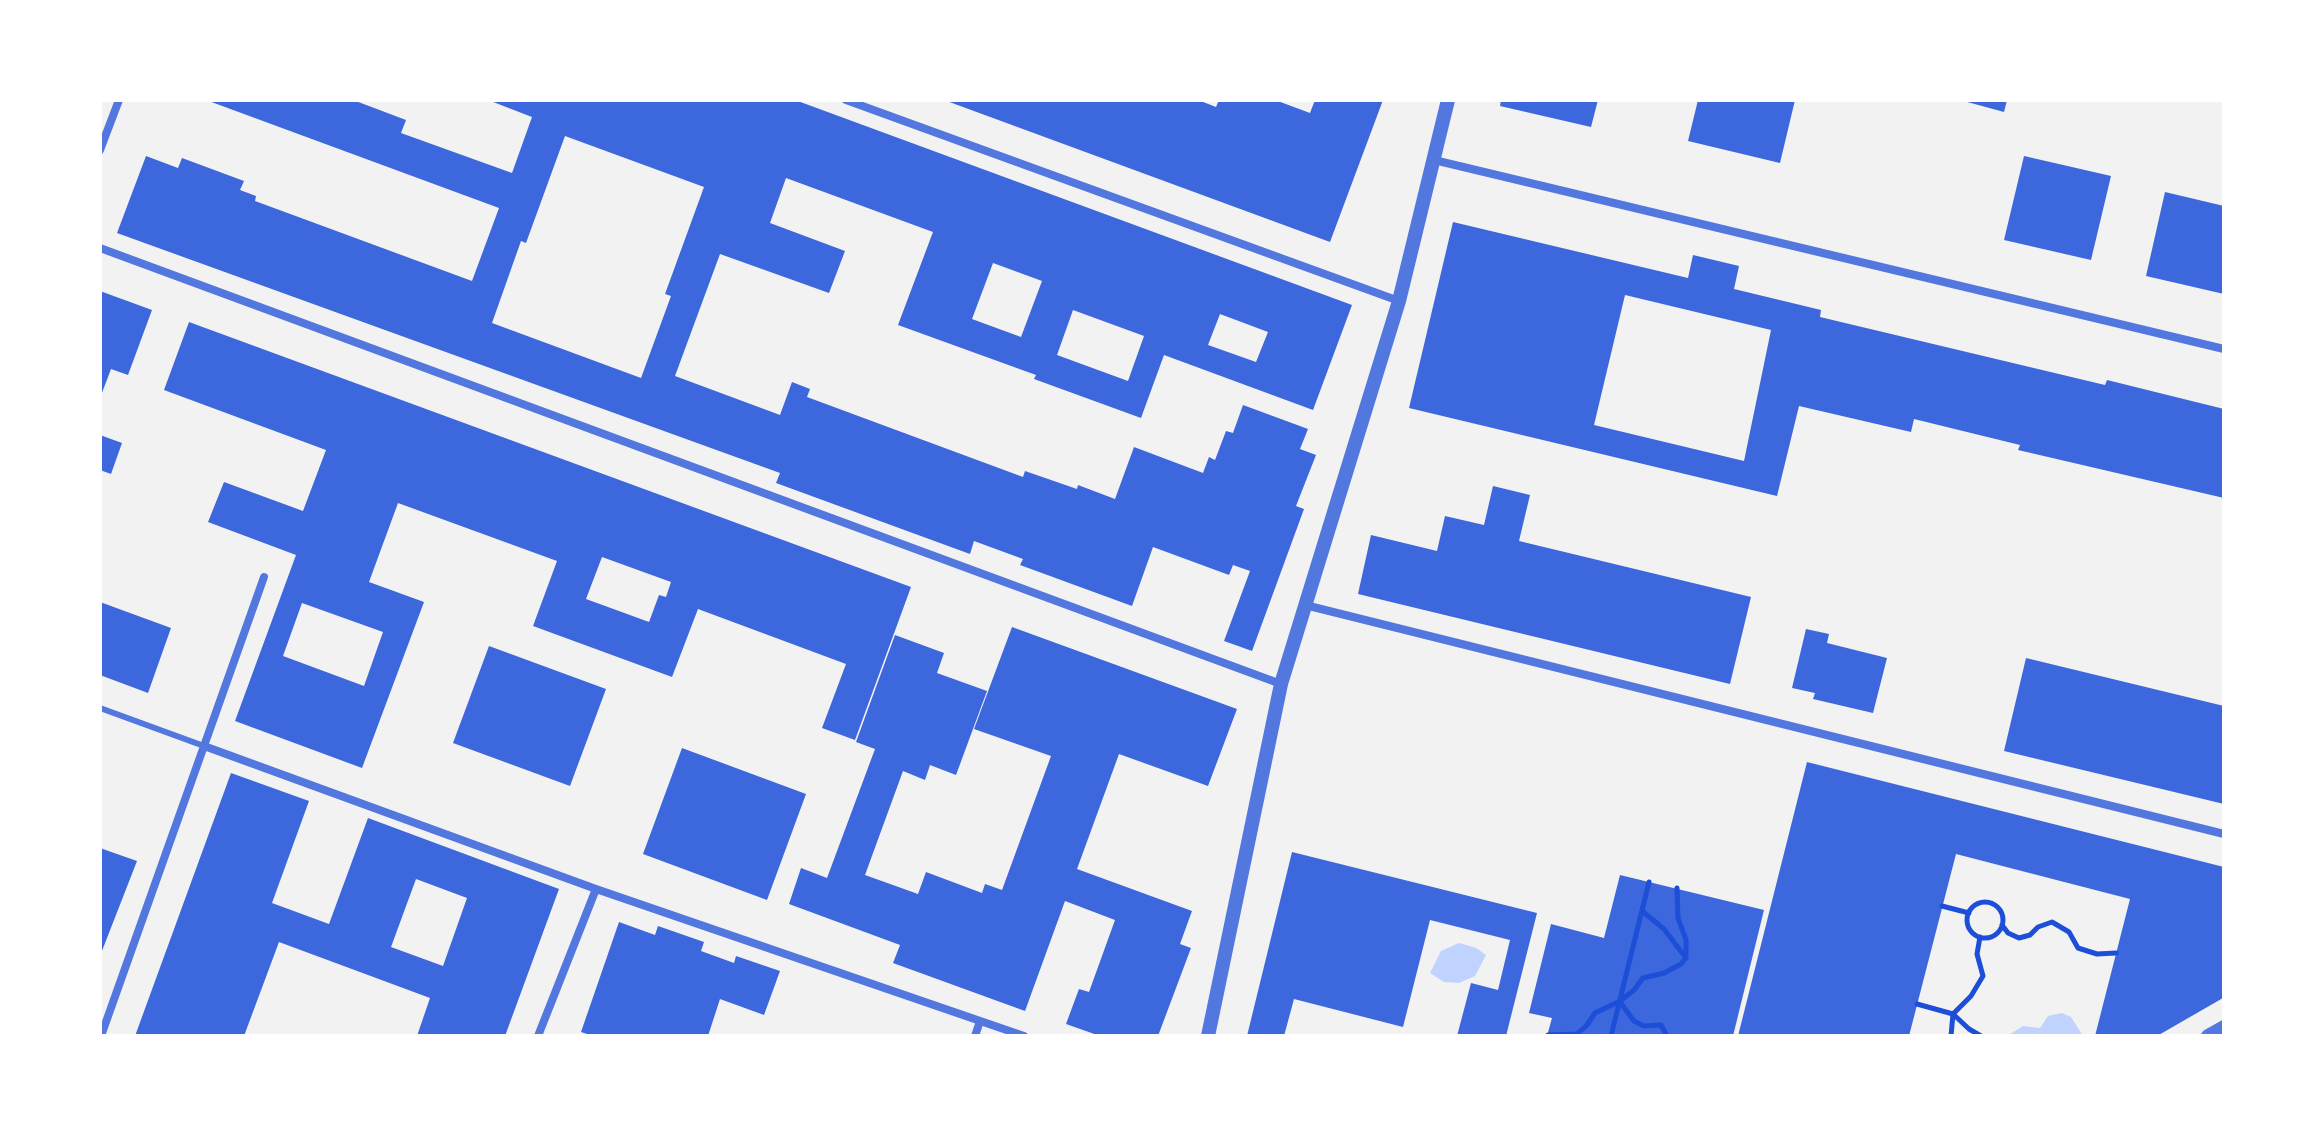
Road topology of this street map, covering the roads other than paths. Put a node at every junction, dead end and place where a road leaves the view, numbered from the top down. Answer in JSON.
{"nodes":[{"id":1,"x":119,"y":100,"type":"edge"},
{"id":2,"x":846,"y":100,"type":"edge"},
{"id":3,"x":1448,"y":100,"type":"edge"},
{"id":4,"x":100,"y":150,"type":"edge"},
{"id":5,"x":1434,"y":160,"type":"junction"},
{"id":6,"x":100,"y":248,"type":"edge"},
{"id":7,"x":1399,"y":301,"type":"junction"},
{"id":8,"x":2224,"y":349,"type":"edge"},
{"id":9,"x":264,"y":577,"type":"dead end"},
{"id":10,"x":1305,"y":605,"type":"junction"},
{"id":11,"x":1281,"y":684,"type":"junction"},
{"id":12,"x":100,"y":708,"type":"edge"},
{"id":13,"x":204,"y":746,"type":"junction"},
{"id":14,"x":2224,"y":834,"type":"edge"},
{"id":15,"x":596,"y":889,"type":"junction"},
{"id":16,"x":980,"y":1021,"type":"junction"},
{"id":17,"x":2224,"y":1027,"type":"edge"},
{"id":18,"x":101,"y":1036,"type":"edge"},
{"id":19,"x":538,"y":1036,"type":"edge"},
{"id":20,"x":975,"y":1036,"type":"edge"},
{"id":21,"x":1024,"y":1036,"type":"edge"},
{"id":22,"x":1208,"y":1036,"type":"edge"},
{"id":23,"x":2208,"y":1036,"type":"edge"}],
"edges":[{"from":1,"to":4,"type":"street"},
{"from":2,"to":7,"type":"street"},
{"from":3,"to":5,"type":"street"},
{"from":5,"to":7,"type":"street"},
{"from":5,"to":8,"type":"street"},
{"from":6,"to":11,"type":"street"},
{"from":7,"to":10,"type":"street"},
{"from":9,"to":13,"type":"street"},
{"from":10,"to":11,"type":"street"},
{"from":10,"to":14,"type":"street"},
{"from":11,"to":22,"type":"street"},
{"from":12,"to":13,"type":"lane"},
{"from":13,"to":15,"type":"street"},
{"from":13,"to":18,"type":"street"},
{"from":15,"to":16,"type":"street"},
{"from":15,"to":19,"type":"street"},
{"from":16,"to":20,"type":"street"},
{"from":16,"to":21,"type":"street"},
{"from":17,"to":23,"type":"street"}]}
